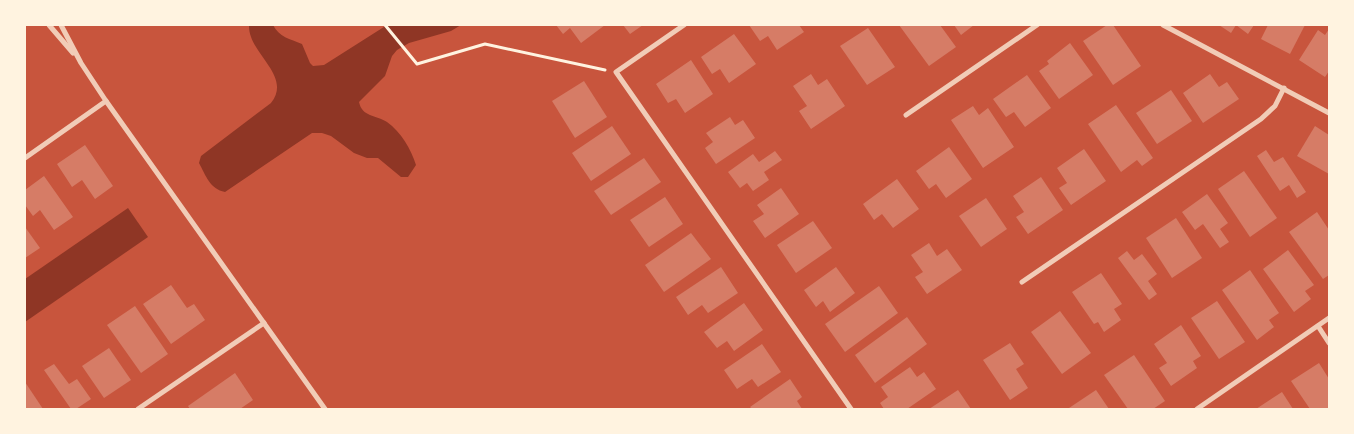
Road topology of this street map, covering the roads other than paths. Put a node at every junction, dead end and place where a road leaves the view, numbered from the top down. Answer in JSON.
{"nodes":[{"id":1,"x":49,"y":25,"type":"edge"},
{"id":2,"x":61,"y":25,"type":"edge"},
{"id":3,"x":684,"y":25,"type":"edge"},
{"id":4,"x":1037,"y":25,"type":"edge"},
{"id":5,"x":1163,"y":25,"type":"edge"},
{"id":6,"x":81,"y":63,"type":"junction"},
{"id":7,"x":1284,"y":88,"type":"junction"},
{"id":8,"x":106,"y":101,"type":"junction"},
{"id":9,"x":1329,"y":113,"type":"edge"},
{"id":10,"x":906,"y":115,"type":"dead end"},
{"id":11,"x":25,"y":158,"type":"edge"},
{"id":12,"x":1022,"y":282,"type":"dead end"},
{"id":13,"x":1329,"y":318,"type":"edge"},
{"id":14,"x":264,"y":323,"type":"junction"},
{"id":15,"x":1318,"y":326,"type":"junction"},
{"id":16,"x":1329,"y":343,"type":"edge"},
{"id":17,"x":138,"y":409,"type":"edge"},
{"id":18,"x":325,"y":409,"type":"edge"},
{"id":19,"x":850,"y":409,"type":"edge"},
{"id":20,"x":1197,"y":409,"type":"edge"}],
"edges":[{"from":1,"to":6,"type":"street"},
{"from":2,"to":6,"type":"street"},
{"from":3,"to":19,"type":"street"},
{"from":4,"to":10,"type":"street"},
{"from":5,"to":7,"type":"street"},
{"from":6,"to":8,"type":"street"},
{"from":7,"to":9,"type":"street"},
{"from":7,"to":12,"type":"street"},
{"from":8,"to":11,"type":"street"},
{"from":8,"to":14,"type":"street"},
{"from":13,"to":15,"type":"street"},
{"from":14,"to":17,"type":"street"},
{"from":14,"to":18,"type":"street"},
{"from":15,"to":16,"type":"street"},
{"from":15,"to":20,"type":"street"}]}
